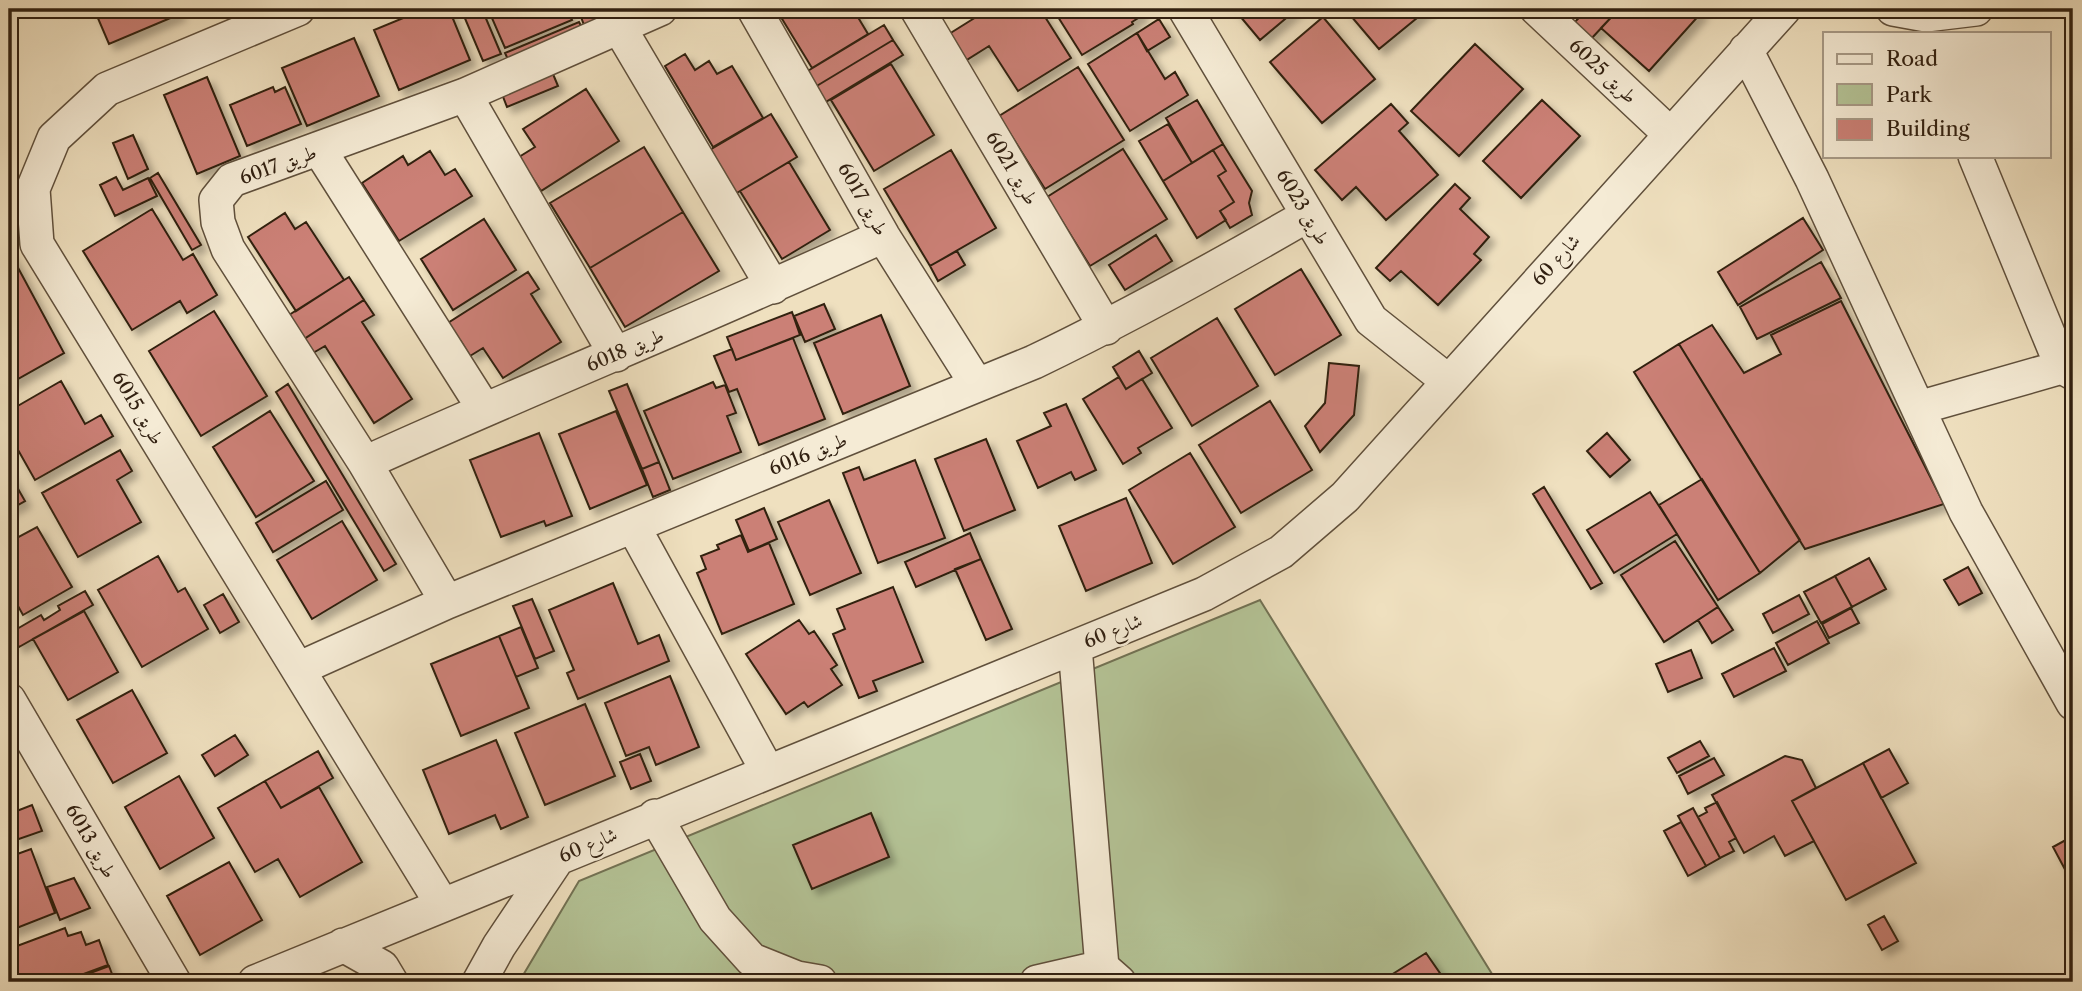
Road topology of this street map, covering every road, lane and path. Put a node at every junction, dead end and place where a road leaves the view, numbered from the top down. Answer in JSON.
{"nodes":[{"id":1,"x":298,"y":9,"type":"edge"},
{"id":2,"x":660,"y":9,"type":"edge"},
{"id":3,"x":754,"y":9,"type":"edge"},
{"id":4,"x":917,"y":9,"type":"edge"},
{"id":5,"x":1185,"y":9,"type":"edge"},
{"id":6,"x":1537,"y":9,"type":"edge"},
{"id":7,"x":1784,"y":9,"type":"edge"},
{"id":8,"x":1893,"y":9,"type":"edge"},
{"id":9,"x":1976,"y":9,"type":"edge"},
{"id":10,"x":1928,"y":24,"type":"edge"},
{"id":11,"x":619,"y":27,"type":"junction"},
{"id":12,"x":1746,"y":50,"type":"junction"},
{"id":13,"x":465,"y":94,"type":"junction"},
{"id":14,"x":1670,"y":134,"type":"junction"},
{"id":15,"x":320,"y":149,"type":"junction"},
{"id":16,"x":1976,"y":158,"type":"edge"},
{"id":17,"x":1308,"y":215,"type":"junction"},
{"id":18,"x":883,"y":236,"type":"junction"},
{"id":19,"x":773,"y":287,"type":"junction"},
{"id":20,"x":1106,"y":328,"type":"junction"},
{"id":21,"x":616,"y":355,"type":"junction"},
{"id":22,"x":2068,"y":370,"type":"edge"},
{"id":23,"x":1448,"y":381,"type":"junction"},
{"id":24,"x":977,"y":385,"type":"junction"},
{"id":25,"x":1918,"y":408,"type":"junction"},
{"id":26,"x":484,"y":409,"type":"junction"},
{"id":27,"x":365,"y":463,"type":"junction"},
{"id":28,"x":633,"y":526,"type":"junction"},
{"id":29,"x":447,"y":602,"type":"junction"},
{"id":30,"x":1075,"y":647,"type":"junction"},
{"id":31,"x":298,"y":669,"type":"junction"},
{"id":32,"x":9,"y":699,"type":"edge"},
{"id":33,"x":2073,"y":703,"type":"edge"},
{"id":34,"x":768,"y":772,"type":"junction"},
{"id":35,"x":655,"y":817,"type":"junction"},
{"id":36,"x":558,"y":858,"type":"junction"},
{"id":37,"x":442,"y":904,"type":"junction"},
{"id":38,"x":343,"y":945,"type":"junction"},
{"id":39,"x":1110,"y":975,"type":"edge"},
{"id":40,"x":174,"y":982,"type":"edge"},
{"id":41,"x":255,"y":982,"type":"edge"},
{"id":42,"x":391,"y":982,"type":"edge"},
{"id":43,"x":478,"y":982,"type":"edge"},
{"id":44,"x":820,"y":982,"type":"edge"},
{"id":45,"x":1037,"y":982,"type":"edge"}],
"edges":[{"from":1,"to":31,"type":"street","name":"طريق 6015"},
{"from":2,"to":11,"type":"street","name":"طريق 6017"},
{"from":3,"to":18,"type":"street","name":"طريق 6017"},
{"from":4,"to":20,"type":"street","name":"طريق 6021"},
{"from":5,"to":17,"type":"street","name":"طريق 6023"},
{"from":6,"to":14,"type":"street","name":"طريق 6025"},
{"from":7,"to":12,"type":"street","name":"شارع 60"},
{"from":8,"to":10,"type":"street"},
{"from":9,"to":10,"type":"street"},
{"from":11,"to":13,"type":"street","name":"طريق 6017"},
{"from":11,"to":19,"type":"street"},
{"from":12,"to":14,"type":"street","name":"شارع 60"},
{"from":12,"to":25,"type":"street"},
{"from":13,"to":15,"type":"street","name":"طريق 6017"},
{"from":13,"to":21,"type":"street"},
{"from":14,"to":23,"type":"street","name":"شارع 60"},
{"from":15,"to":26,"type":"street"},
{"from":15,"to":27,"type":"street","name":"طريق 6017"},
{"from":16,"to":22,"type":"street"},
{"from":17,"to":20,"type":"street","name":"طريق 6016"},
{"from":17,"to":23,"type":"street","name":"طريق 6023"},
{"from":18,"to":19,"type":"street","name":"طريق 6018"},
{"from":18,"to":24,"type":"street","name":"طريق 6017"},
{"from":19,"to":21,"type":"street","name":"طريق 6018"},
{"from":20,"to":24,"type":"street","name":"طريق 6016"},
{"from":21,"to":26,"type":"street","name":"طريق 6018"},
{"from":22,"to":25,"type":"street"},
{"from":23,"to":30,"type":"street","name":"شارع 60"},
{"from":24,"to":28,"type":"street","name":"طريق 6016"},
{"from":25,"to":33,"type":"street"},
{"from":26,"to":27,"type":"street","name":"طريق 6018"},
{"from":27,"to":29,"type":"street","name":"طريق 6017"},
{"from":28,"to":29,"type":"street","name":"طريق 6016"},
{"from":28,"to":34,"type":"street"},
{"from":29,"to":31,"type":"street","name":"طريق 6016"},
{"from":30,"to":34,"type":"street","name":"شارع 60"},
{"from":30,"to":39,"type":"street"},
{"from":31,"to":37,"type":"street","name":"طريق 6015"},
{"from":32,"to":40,"type":"street","name":"طريق 6013"},
{"from":34,"to":35,"type":"street","name":"شارع 60"},
{"from":35,"to":36,"type":"street","name":"شارع 60"},
{"from":35,"to":44,"type":"street"},
{"from":36,"to":37,"type":"street","name":"شارع 60"},
{"from":36,"to":43,"type":"street"},
{"from":37,"to":38,"type":"street","name":"شارع 60"},
{"from":38,"to":41,"type":"street","name":"شارع 60"},
{"from":38,"to":42,"type":"street"},
{"from":39,"to":45,"type":"street"}]}
